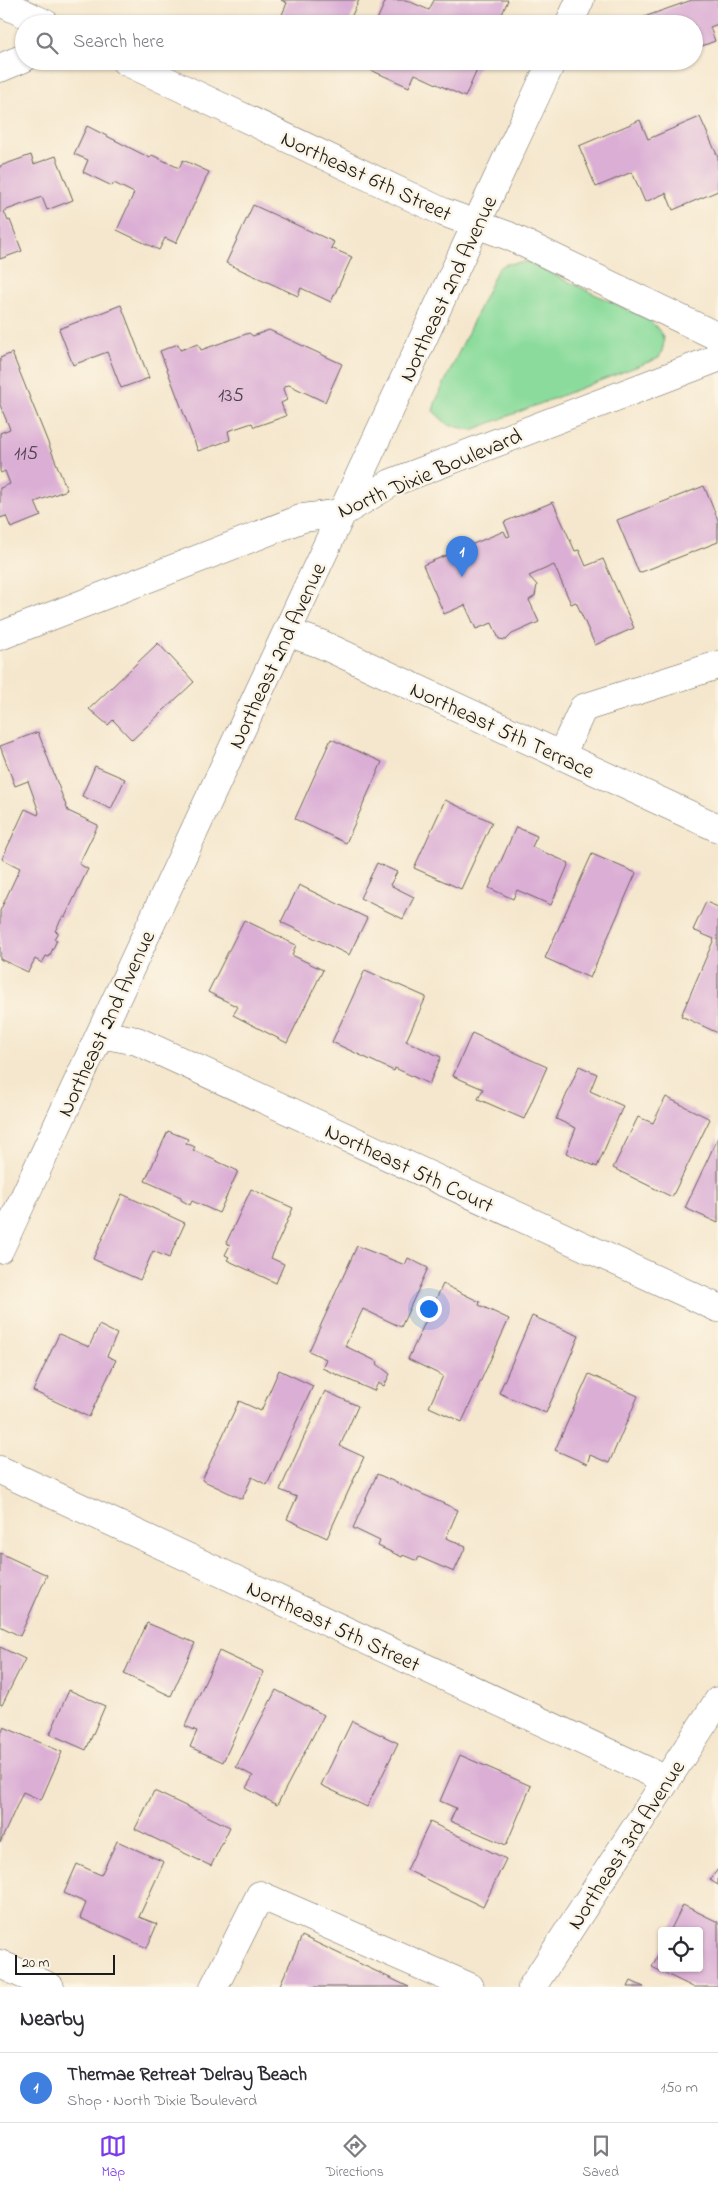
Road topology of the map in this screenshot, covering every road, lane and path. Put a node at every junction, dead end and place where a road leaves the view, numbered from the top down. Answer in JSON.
{"nodes":[{"id":1,"x":580,"y":0,"type":"edge"},
{"id":2,"x":0,"y":2,"type":"edge"},
{"id":3,"x":27,"y":15,"type":"edge"},
{"id":4,"x":573,"y":15,"type":"edge"},
{"id":5,"x":15,"y":62,"type":"edge"},
{"id":6,"x":0,"y":68,"type":"edge"},
{"id":7,"x":144,"y":70,"type":"edge"},
{"id":8,"x":548,"y":70,"type":"edge"},
{"id":9,"x":476,"y":226,"type":"junction"},
{"id":10,"x":718,"y":337,"type":"edge"},
{"id":11,"x":718,"y":358,"type":"edge"},
{"id":12,"x":342,"y":512,"type":"junction"},
{"id":13,"x":287,"y":632,"type":"junction"},
{"id":14,"x":0,"y":636,"type":"edge"},
{"id":15,"x":718,"y":665,"type":"edge"},
{"id":16,"x":561,"y":756,"type":"junction"},
{"id":17,"x":718,"y":828,"type":"edge"},
{"id":18,"x":100,"y":1034,"type":"junction"},
{"id":19,"x":30,"y":1186,"type":"junction"},
{"id":20,"x":0,"y":1199,"type":"edge"},
{"id":21,"x":0,"y":1249,"type":"edge"},
{"id":22,"x":718,"y":1308,"type":"edge"},
{"id":23,"x":0,"y":1470,"type":"edge"},
{"id":24,"x":718,"y":1701,"type":"edge"},
{"id":25,"x":667,"y":1780,"type":"junction"},
{"id":26,"x":0,"y":1964,"type":"edge"},
{"id":27,"x":50,"y":1987,"type":"edge"},
{"id":28,"x":214,"y":1987,"type":"edge"},
{"id":29,"x":470,"y":1987,"type":"edge"},
{"id":30,"x":532,"y":1987,"type":"edge"}],
"edges":[{"from":1,"to":4,"type":"street"},
{"from":2,"to":3,"type":"street"},
{"from":5,"to":6,"type":"street"},
{"from":7,"to":9,"type":"street","name":"Northeast 6th Street"},
{"from":8,"to":9,"type":"street","name":"Northeast 2nd Avenue"},
{"from":9,"to":10,"type":"street","name":"Northeast 6th Street"},
{"from":9,"to":12,"type":"street","name":"Northeast 2nd Avenue"},
{"from":11,"to":12,"type":"street","name":"North Dixie Boulevard"},
{"from":12,"to":13,"type":"street","name":"Northeast 2nd Avenue"},
{"from":12,"to":14,"type":"street","name":"North Dixie Boulevard"},
{"from":13,"to":16,"type":"street","name":"Northeast 5th Terrace"},
{"from":13,"to":18,"type":"street","name":"Northeast 2nd Avenue"},
{"from":15,"to":16,"type":"street"},
{"from":16,"to":17,"type":"street","name":"Northeast 5th Terrace"},
{"from":18,"to":19,"type":"street","name":"Northeast 2nd Avenue"},
{"from":18,"to":22,"type":"street","name":"Northeast 5th Court"},
{"from":19,"to":20,"type":"street"},
{"from":19,"to":21,"type":"street","name":"Northeast 2nd Avenue"},
{"from":23,"to":25,"type":"street","name":"Northeast 5th Street"},
{"from":24,"to":25,"type":"street","name":"Northeast 3rd Avenue"},
{"from":25,"to":30,"type":"street","name":"Northeast 3rd Avenue"},
{"from":26,"to":27,"type":"street"},
{"from":28,"to":29,"type":"street"}]}
